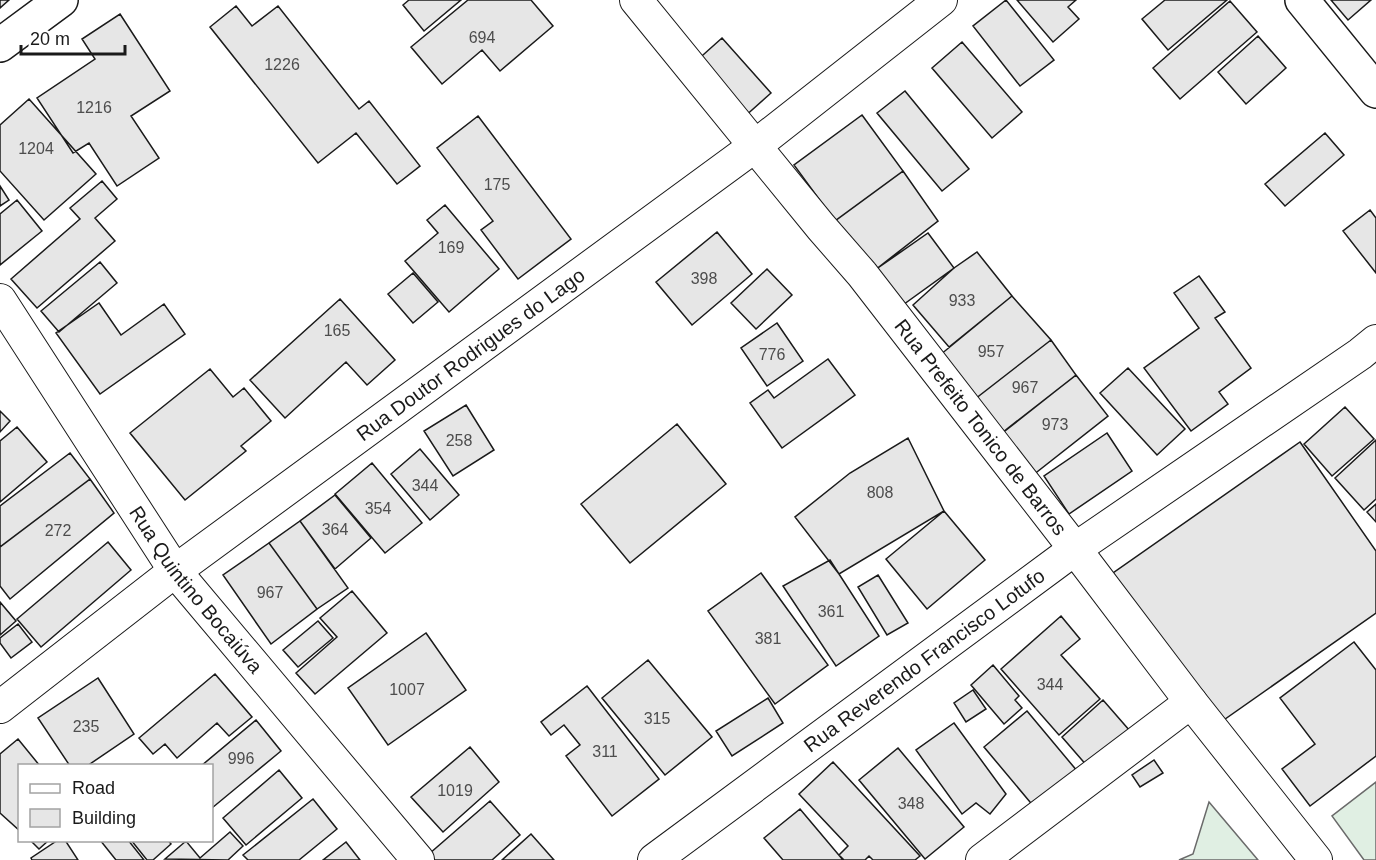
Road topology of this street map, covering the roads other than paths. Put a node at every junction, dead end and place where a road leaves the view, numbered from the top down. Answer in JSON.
{"nodes":[{"id":1,"x":61,"y":0,"type":"edge"},
{"id":2,"x":636,"y":0,"type":"edge"},
{"id":3,"x":941,"y":0,"type":"edge"},
{"id":4,"x":1302,"y":0,"type":"edge"},
{"id":5,"x":0,"y":45,"type":"edge"},
{"id":6,"x":1376,"y":91,"type":"edge"},
{"id":7,"x":755,"y":146,"type":"junction"},
{"id":8,"x":0,"y":300,"type":"edge"},
{"id":9,"x":1371,"y":356,"type":"edge"},
{"id":10,"x":1074,"y":549,"type":"junction"},
{"id":11,"x":175,"y":572,"type":"junction"},
{"id":12,"x":1191,"y":702,"type":"junction"},
{"id":13,"x":0,"y":707,"type":"edge"},
{"id":14,"x":1316,"y":859,"type":"edge"},
{"id":15,"x":418,"y":860,"type":"edge"},
{"id":16,"x":654,"y":860,"type":"edge"},
{"id":17,"x":982,"y":860,"type":"edge"}],
"edges":[{"from":1,"to":5,"type":"street"},
{"from":2,"to":7,"type":"street","name":"Rua Prefeito Tonico de Barros"},
{"from":3,"to":7,"type":"street","name":"Rua Doutor Rodrigues do Lago"},
{"from":4,"to":6,"type":"street"},
{"from":7,"to":10,"type":"street","name":"Rua Prefeito Tonico de Barros"},
{"from":7,"to":11,"type":"street","name":"Rua Doutor Rodrigues do Lago"},
{"from":8,"to":11,"type":"street","name":"Rua Quintino Bocaiúva"},
{"from":9,"to":10,"type":"street","name":"Rua Reverendo Francisco Lotufo"},
{"from":10,"to":12,"type":"street","name":"Rua Prefeito Tonico de Barros"},
{"from":10,"to":16,"type":"street","name":"Rua Reverendo Francisco Lotufo"},
{"from":11,"to":13,"type":"street","name":"Rua Doutor Rodrigues do Lago"},
{"from":11,"to":15,"type":"street","name":"Rua Quintino Bocaiúva"},
{"from":12,"to":14,"type":"street","name":"Rua Prefeito Tonico de Barros"},
{"from":12,"to":17,"type":"street"}]}
